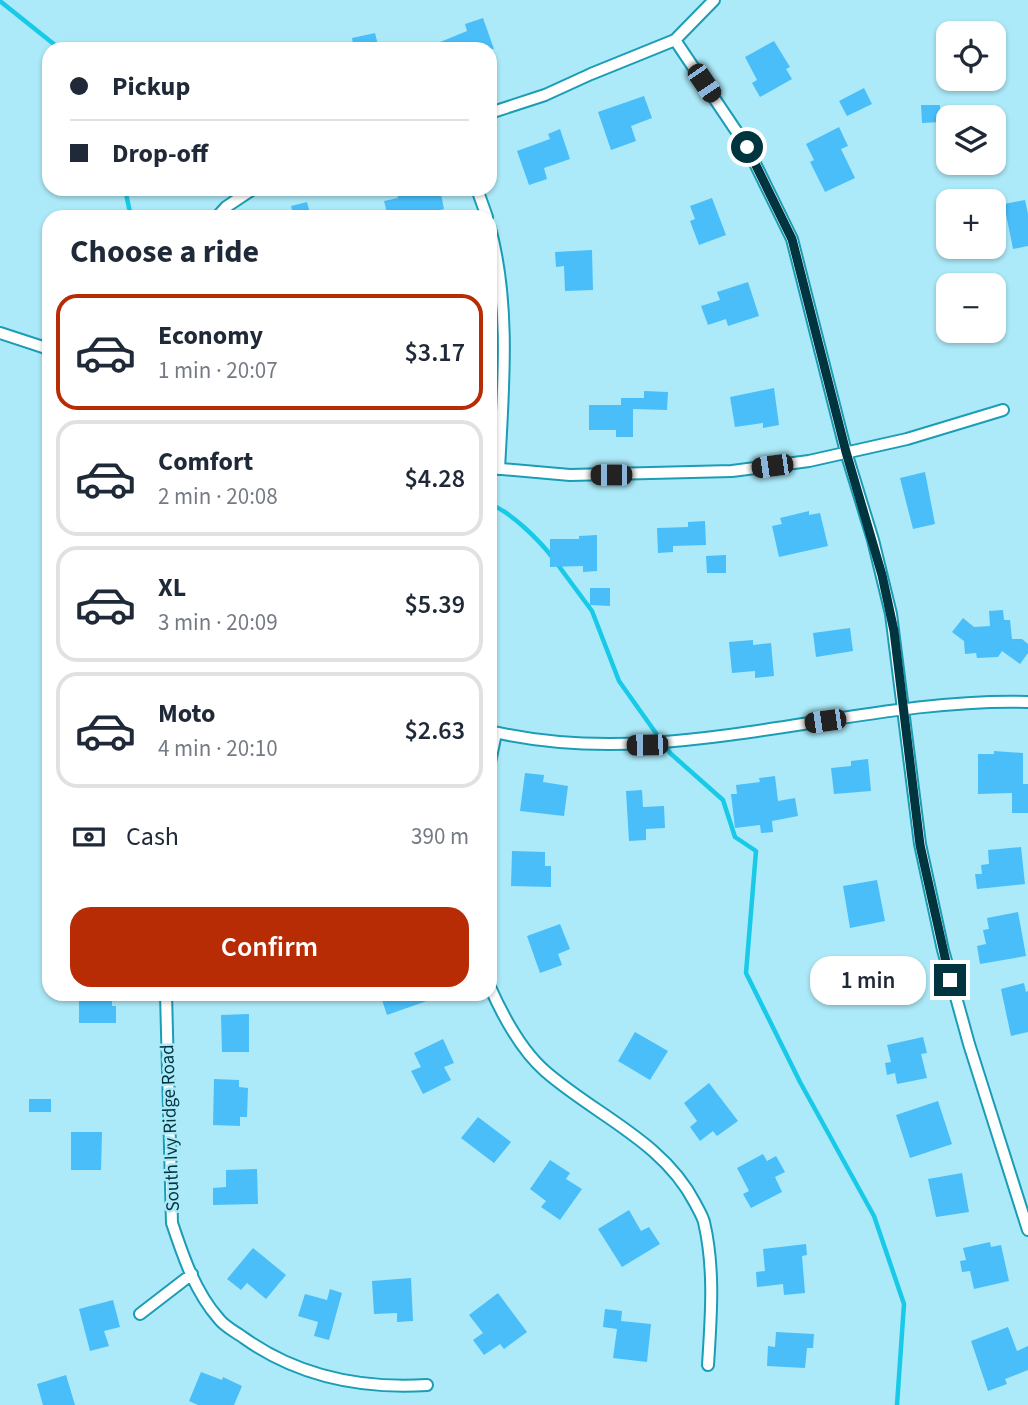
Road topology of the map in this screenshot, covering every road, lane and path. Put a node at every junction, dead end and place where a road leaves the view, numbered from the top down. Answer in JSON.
{"nodes":[{"id":1,"x":714,"y":0,"type":"edge"},
{"id":2,"x":675,"y":40,"type":"junction"},
{"id":3,"x":497,"y":111,"type":"edge"},
{"id":4,"x":242,"y":196,"type":"edge"},
{"id":5,"x":223,"y":210,"type":"edge"},
{"id":6,"x":497,"y":253,"type":"edge"},
{"id":7,"x":0,"y":333,"type":"edge"},
{"id":8,"x":42,"y":347,"type":"edge"},
{"id":9,"x":1003,"y":410,"type":"dead end"},
{"id":10,"x":497,"y":441,"type":"edge"},
{"id":11,"x":846,"y":452,"type":"junction"},
{"id":12,"x":497,"y":469,"type":"edge"},
{"id":13,"x":1028,"y":702,"type":"edge"},
{"id":14,"x":904,"y":711,"type":"junction"},
{"id":15,"x":497,"y":733,"type":"edge"},
{"id":16,"x":166,"y":1001,"type":"edge"},
{"id":17,"x":496,"y":1001,"type":"edge"},
{"id":18,"x":1028,"y":1230,"type":"edge"},
{"id":19,"x":192,"y":1273,"type":"junction"},
{"id":20,"x":140,"y":1314,"type":"dead end"},
{"id":21,"x":708,"y":1365,"type":"dead end"},
{"id":22,"x":427,"y":1385,"type":"dead end"}],
"edges":[{"from":1,"to":2,"type":"street"},
{"from":2,"to":3,"type":"street"},
{"from":2,"to":11,"type":"street"},
{"from":4,"to":5,"type":"street"},
{"from":6,"to":10,"type":"street"},
{"from":7,"to":8,"type":"street"},
{"from":9,"to":11,"type":"street"},
{"from":11,"to":12,"type":"street"},
{"from":11,"to":14,"type":"street"},
{"from":13,"to":14,"type":"street"},
{"from":14,"to":15,"type":"street"},
{"from":14,"to":18,"type":"street"},
{"from":16,"to":19,"type":"street","name":"South Ivy Ridge Road"},
{"from":17,"to":21,"type":"street"},
{"from":19,"to":20,"type":"street"},
{"from":19,"to":22,"type":"street","name":"South Ivy Ridge Road"}]}
